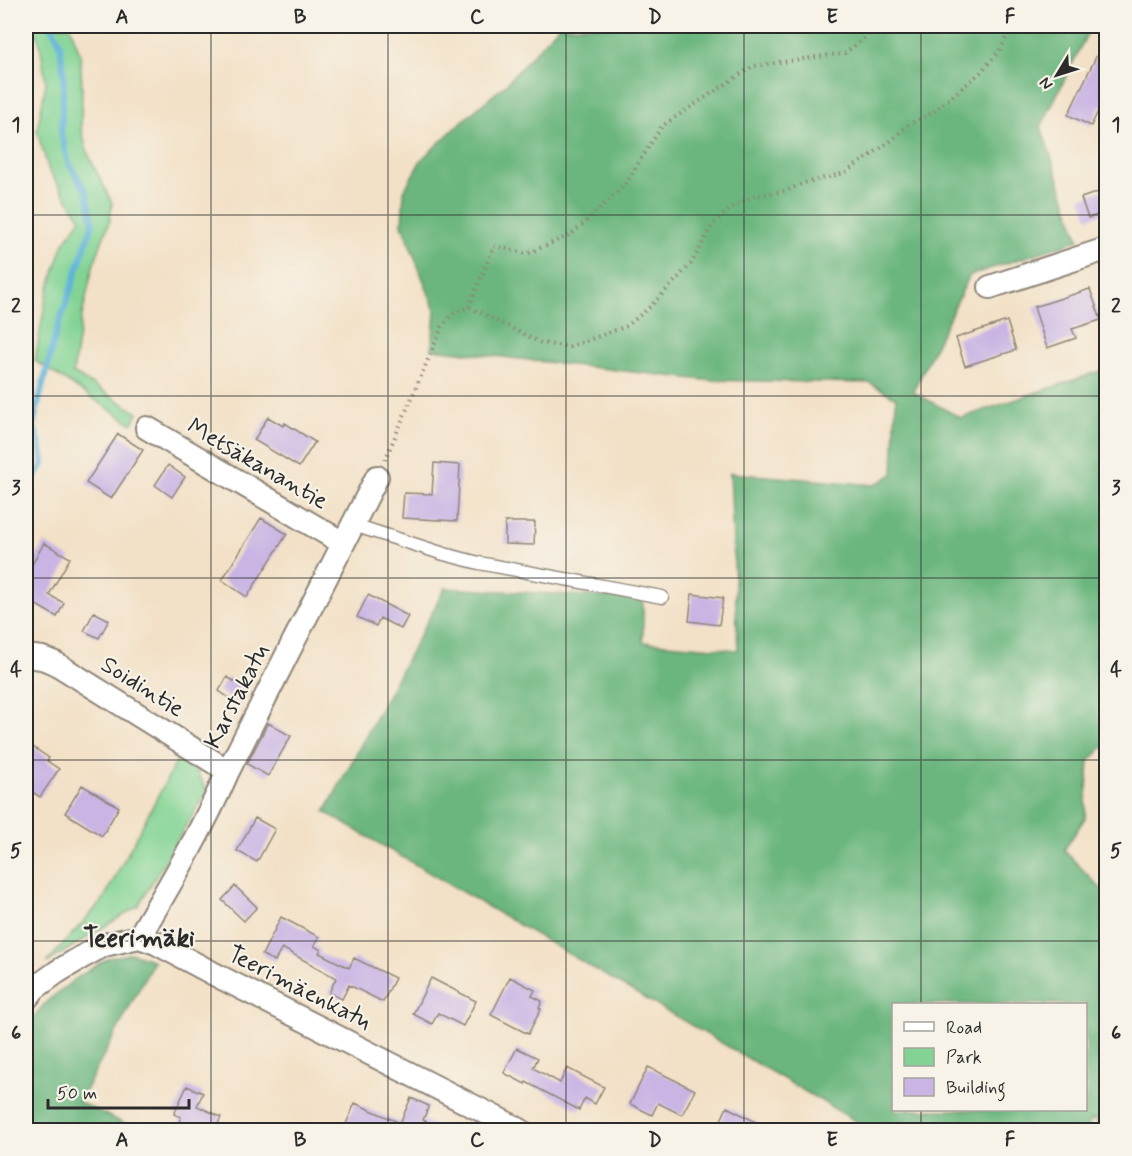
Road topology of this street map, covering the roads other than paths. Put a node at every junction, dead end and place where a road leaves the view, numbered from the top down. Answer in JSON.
{"nodes":[{"id":1,"x":1107,"y":249,"type":"edge"},
{"id":2,"x":990,"y":286,"type":"dead end"},
{"id":3,"x":147,"y":428,"type":"dead end"},
{"id":4,"x":377,"y":477,"type":"road end"},
{"id":5,"x":348,"y":534,"type":"junction"},
{"id":6,"x":662,"y":597,"type":"dead end"},
{"id":7,"x":26,"y":656,"type":"edge"},
{"id":8,"x":228,"y":771,"type":"junction"},
{"id":9,"x":139,"y":937,"type":"junction"},
{"id":10,"x":26,"y":999,"type":"edge"},
{"id":11,"x":520,"y":1131,"type":"edge"}],
"edges":[{"from":1,"to":2,"type":"street"},
{"from":3,"to":5,"type":"street","name":"Metsäkanantie"},
{"from":4,"to":5,"type":"street","name":"Karstakatu"},
{"from":5,"to":6,"type":"lane"},
{"from":5,"to":8,"type":"street","name":"Karstakatu"},
{"from":7,"to":8,"type":"street","name":"Soidintie"},
{"from":8,"to":9,"type":"street","name":"Karstakatu"},
{"from":9,"to":10,"type":"street"},
{"from":9,"to":11,"type":"street","name":"Teerimäenkatu"}]}
